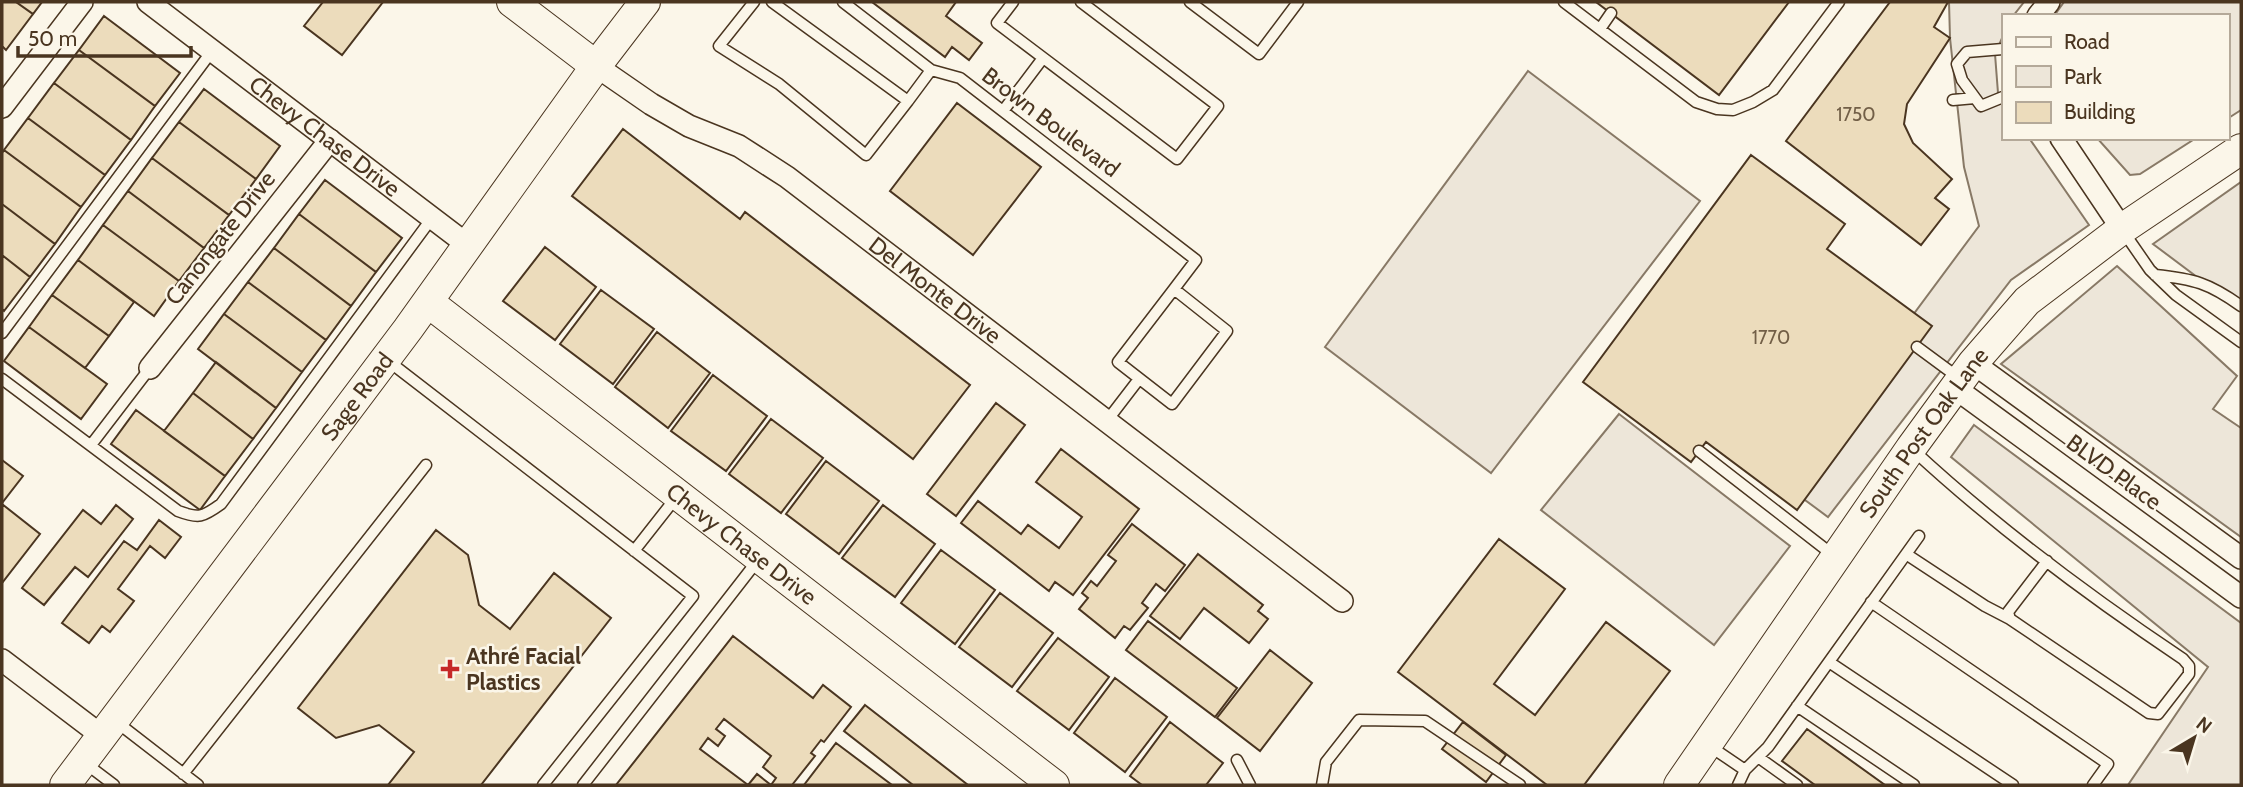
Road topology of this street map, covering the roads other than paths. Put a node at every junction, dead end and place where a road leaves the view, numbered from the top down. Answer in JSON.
{"nodes":[{"id":1,"x":82,"y":2,"type":"edge"},
{"id":2,"x":148,"y":2,"type":"edge"},
{"id":3,"x":512,"y":2,"type":"edge"},
{"id":4,"x":645,"y":2,"type":"edge"},
{"id":5,"x":754,"y":2,"type":"edge"},
{"id":6,"x":772,"y":2,"type":"edge"},
{"id":7,"x":843,"y":2,"type":"edge"},
{"id":8,"x":1013,"y":2,"type":"edge"},
{"id":9,"x":1081,"y":2,"type":"edge"},
{"id":10,"x":1190,"y":2,"type":"edge"},
{"id":11,"x":1298,"y":2,"type":"edge"},
{"id":12,"x":1564,"y":2,"type":"edge"},
{"id":13,"x":1839,"y":2,"type":"edge"},
{"id":14,"x":1611,"y":13,"type":"dead end"},
{"id":15,"x":1600,"y":29,"type":"junction"},
{"id":16,"x":2002,"y":49,"type":"edge"},
{"id":17,"x":212,"y":51,"type":"junction"},
{"id":18,"x":1043,"y":58,"type":"junction"},
{"id":19,"x":596,"y":66,"type":"junction"},
{"id":20,"x":931,"y":70,"type":"junction"},
{"id":21,"x":2002,"y":97,"type":"edge"},
{"id":22,"x":1975,"y":98,"type":"junction"},
{"id":23,"x":1953,"y":100,"type":"dead end"},
{"id":24,"x":908,"y":101,"type":"junction"},
{"id":25,"x":2,"y":107,"type":"edge"},
{"id":26,"x":1003,"y":111,"type":"junction"},
{"id":27,"x":330,"y":140,"type":"junction"},
{"id":28,"x":2062,"y":140,"type":"edge"},
{"id":29,"x":2241,"y":149,"type":"edge"},
{"id":30,"x":432,"y":218,"type":"junction"},
{"id":31,"x":2122,"y":229,"type":"junction"},
{"id":32,"x":469,"y":246,"type":"junction"},
{"id":33,"x":2155,"y":275,"type":"junction"},
{"id":34,"x":1174,"y":289,"type":"junction"},
{"id":35,"x":428,"y":302,"type":"junction"},
{"id":36,"x":2241,"y":306,"type":"edge"},
{"id":37,"x":2,"y":333,"type":"edge"},
{"id":38,"x":2241,"y":342,"type":"edge"},
{"id":39,"x":1917,"y":347,"type":"dead end"},
{"id":40,"x":385,"y":358,"type":"junction"},
{"id":41,"x":150,"y":368,"type":"joint"},
{"id":42,"x":1963,"y":377,"type":"junction"},
{"id":43,"x":2,"y":379,"type":"edge"},
{"id":44,"x":1139,"y":379,"type":"junction"},
{"id":45,"x":1106,"y":422,"type":"junction"},
{"id":46,"x":91,"y":445,"type":"junction"},
{"id":47,"x":1911,"y":448,"type":"junction"},
{"id":48,"x":1699,"y":451,"type":"dead end"},
{"id":49,"x":426,"y":465,"type":"dead end"},
{"id":50,"x":678,"y":495,"type":"junction"},
{"id":51,"x":1919,"y":536,"type":"dead end"},
{"id":52,"x":634,"y":551,"type":"junction"},
{"id":53,"x":1906,"y":554,"type":"junction"},
{"id":54,"x":1835,"y":557,"type":"junction"},
{"id":55,"x":760,"y":558,"type":"junction"},
{"id":56,"x":2241,"y":558,"type":"edge"},
{"id":57,"x":2047,"y":561,"type":"junction"},
{"id":58,"x":2239,"y":592,"type":"edge"},
{"id":59,"x":1342,"y":601,"type":"dead end"},
{"id":60,"x":1871,"y":602,"type":"junction"},
{"id":61,"x":2010,"y":619,"type":"junction"},
{"id":62,"x":2,"y":660,"type":"edge"},
{"id":63,"x":1829,"y":662,"type":"junction"},
{"id":64,"x":1797,"y":706,"type":"junction"},
{"id":65,"x":108,"y":728,"type":"junction"},
{"id":66,"x":1706,"y":744,"type":"junction"},
{"id":67,"x":1758,"y":757,"type":"junction"},
{"id":68,"x":1237,"y":760,"type":"dead end"},
{"id":69,"x":83,"y":761,"type":"junction"},
{"id":70,"x":1745,"y":770,"type":"junction"},
{"id":71,"x":183,"y":774,"type":"junction"},
{"id":72,"x":65,"y":785,"type":"edge"},
{"id":73,"x":114,"y":785,"type":"edge"},
{"id":74,"x":198,"y":785,"type":"edge"},
{"id":75,"x":544,"y":785,"type":"edge"},
{"id":76,"x":583,"y":785,"type":"edge"},
{"id":77,"x":1054,"y":785,"type":"edge"},
{"id":78,"x":1250,"y":785,"type":"edge"},
{"id":79,"x":1321,"y":785,"type":"edge"},
{"id":80,"x":1520,"y":785,"type":"edge"},
{"id":81,"x":1679,"y":785,"type":"edge"},
{"id":82,"x":1738,"y":785,"type":"edge"},
{"id":83,"x":1797,"y":785,"type":"edge"},
{"id":84,"x":1914,"y":785,"type":"edge"},
{"id":85,"x":2013,"y":785,"type":"edge"},
{"id":86,"x":2093,"y":785,"type":"edge"}],
"edges":[{"from":1,"to":25,"type":"street"},
{"from":2,"to":17,"type":"street","name":"Chevy Chase Drive"},
{"from":3,"to":19,"type":"street","name":"Del Monte Drive"},
{"from":4,"to":19,"type":"street","name":"Sage Road"},
{"from":5,"to":24,"type":"lane"},
{"from":6,"to":24,"type":"lane"},
{"from":7,"to":20,"type":"lane","name":"Brown Boulevard"},
{"from":8,"to":18,"type":"lane"},
{"from":9,"to":18,"type":"lane"},
{"from":10,"to":11,"type":"lane"},
{"from":12,"to":15,"type":"lane"},
{"from":13,"to":15,"type":"lane"},
{"from":14,"to":15,"type":"lane"},
{"from":16,"to":22,"type":"lane"},
{"from":17,"to":27,"type":"street","name":"Chevy Chase Drive"},
{"from":17,"to":37,"type":"lane"},
{"from":18,"to":26,"type":"lane"},
{"from":19,"to":32,"type":"street","name":"Sage Road"},
{"from":19,"to":45,"type":"street","name":"Del Monte Drive"},
{"from":20,"to":24,"type":"lane"},
{"from":20,"to":26,"type":"lane","name":"Brown Boulevard"},
{"from":21,"to":22,"type":"lane"},
{"from":22,"to":23,"type":"lane"},
{"from":26,"to":34,"type":"lane","name":"Brown Boulevard"},
{"from":27,"to":30,"type":"street","name":"Chevy Chase Drive"},
{"from":27,"to":41,"type":"street","name":"Canongate Drive"},
{"from":28,"to":31,"type":"street"},
{"from":29,"to":31,"type":"street","name":"South Post Oak Lane"},
{"from":30,"to":32,"type":"street","name":"Chevy Chase Drive"},
{"from":30,"to":46,"type":"lane"},
{"from":31,"to":33,"type":"lane"},
{"from":31,"to":42,"type":"street","name":"South Post Oak Lane"},
{"from":32,"to":35,"type":"street","name":"Sage Road"},
{"from":33,"to":36,"type":"lane"},
{"from":33,"to":38,"type":"lane"},
{"from":34,"to":44,"type":"lane"},
{"from":34,"to":44,"type":"lane"},
{"from":35,"to":40,"type":"street","name":"Sage Road"},
{"from":35,"to":50,"type":"street","name":"Chevy Chase Drive"},
{"from":39,"to":42,"type":"lane"},
{"from":40,"to":52,"type":"lane"},
{"from":40,"to":65,"type":"street","name":"Sage Road"},
{"from":41,"to":46,"type":"lane"},
{"from":42,"to":47,"type":"street","name":"South Post Oak Lane"},
{"from":42,"to":56,"type":"street","name":"BLVD Place"},
{"from":42,"to":58,"type":"street","name":"BLVD Place"},
{"from":43,"to":46,"type":"lane"},
{"from":44,"to":45,"type":"lane"},
{"from":45,"to":59,"type":"street","name":"Del Monte Drive"},
{"from":47,"to":54,"type":"street","name":"South Post Oak Lane"},
{"from":47,"to":57,"type":"lane"},
{"from":48,"to":54,"type":"lane"},
{"from":49,"to":71,"type":"lane"},
{"from":50,"to":52,"type":"lane"},
{"from":50,"to":55,"type":"street","name":"Chevy Chase Drive"},
{"from":51,"to":53,"type":"lane"},
{"from":52,"to":75,"type":"lane"},
{"from":53,"to":60,"type":"lane"},
{"from":53,"to":61,"type":"lane"},
{"from":54,"to":66,"type":"street","name":"South Post Oak Lane"},
{"from":55,"to":76,"type":"lane"},
{"from":55,"to":77,"type":"street","name":"Chevy Chase Drive"},
{"from":57,"to":61,"type":"lane"},
{"from":57,"to":61,"type":"lane"},
{"from":60,"to":63,"type":"lane"},
{"from":60,"to":86,"type":"lane"},
{"from":62,"to":65,"type":"street"},
{"from":63,"to":64,"type":"lane"},
{"from":63,"to":85,"type":"lane"},
{"from":64,"to":67,"type":"lane"},
{"from":64,"to":84,"type":"lane"},
{"from":65,"to":69,"type":"street","name":"Sage Road"},
{"from":65,"to":71,"type":"lane"},
{"from":66,"to":70,"type":"lane"},
{"from":66,"to":81,"type":"street","name":"South Post Oak Lane"},
{"from":67,"to":70,"type":"lane"},
{"from":67,"to":83,"type":"lane"},
{"from":68,"to":78,"type":"lane"},
{"from":69,"to":72,"type":"street","name":"Sage Road"},
{"from":69,"to":73,"type":"lane"},
{"from":70,"to":82,"type":"lane"},
{"from":71,"to":74,"type":"lane"},
{"from":79,"to":80,"type":"lane"}]}
